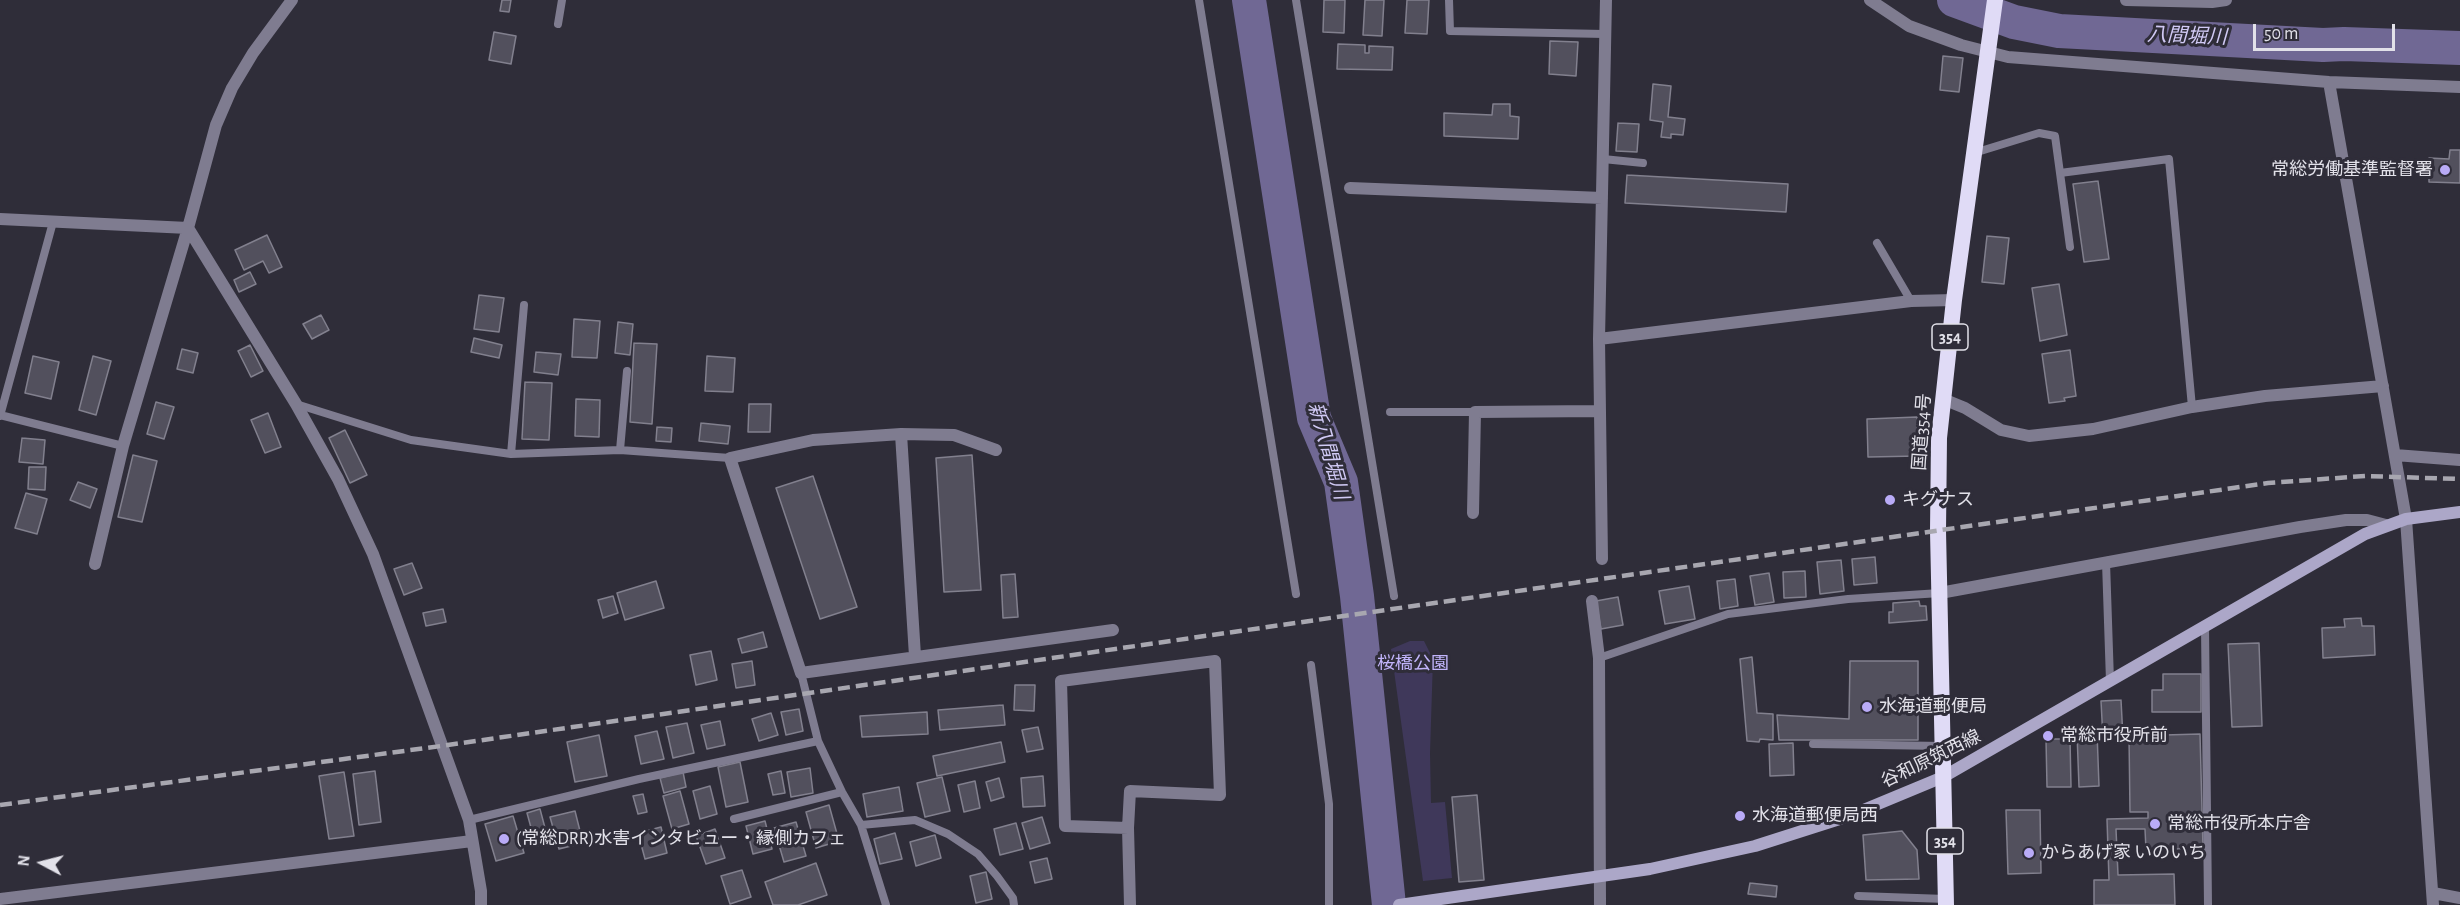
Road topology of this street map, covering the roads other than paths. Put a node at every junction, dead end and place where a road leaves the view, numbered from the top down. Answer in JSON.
{"nodes":[{"id":1,"x":292,"y":0,"type":"edge"},
{"id":2,"x":562,"y":0,"type":"edge"},
{"id":3,"x":1199,"y":0,"type":"edge"},
{"id":4,"x":1296,"y":0,"type":"edge"},
{"id":5,"x":1449,"y":0,"type":"edge"},
{"id":6,"x":1606,"y":0,"type":"edge"},
{"id":7,"x":1870,"y":0,"type":"edge"},
{"id":8,"x":1995,"y":0,"type":"edge"},
{"id":9,"x":2126,"y":0,"type":"edge"},
{"id":10,"x":2226,"y":0,"type":"edge"},
{"id":11,"x":558,"y":24,"type":"dead end"},
{"id":12,"x":1605,"y":34,"type":"junction"},
{"id":13,"x":1988,"y":53,"type":"junction"},
{"id":14,"x":2329,"y":82,"type":"junction"},
{"id":15,"x":2460,"y":87,"type":"edge"},
{"id":16,"x":1974,"y":153,"type":"junction"},
{"id":17,"x":1603,"y":159,"type":"junction"},
{"id":18,"x":1643,"y":163,"type":"dead end"},
{"id":19,"x":2060,"y":173,"type":"junction"},
{"id":20,"x":1350,"y":188,"type":"dead end"},
{"id":21,"x":1602,"y":198,"type":"junction"},
{"id":22,"x":0,"y":219,"type":"edge"},
{"id":23,"x":53,"y":222,"type":"junction"},
{"id":24,"x":188,"y":228,"type":"junction"},
{"id":25,"x":1877,"y":243,"type":"dead end"},
{"id":26,"x":2070,"y":246,"type":"dead end"},
{"id":27,"x":1954,"y":300,"type":"junction"},
{"id":28,"x":1911,"y":301,"type":"junction"},
{"id":29,"x":524,"y":305,"type":"dead end"},
{"id":30,"x":1599,"y":339,"type":"junction"},
{"id":31,"x":627,"y":371,"type":"dead end"},
{"id":32,"x":2383,"y":386,"type":"junction"},
{"id":33,"x":1943,"y":399,"type":"junction"},
{"id":34,"x":296,"y":404,"type":"junction"},
{"id":35,"x":2192,"y":407,"type":"junction"},
{"id":36,"x":1599,"y":411,"type":"junction"},
{"id":37,"x":1390,"y":412,"type":"dead end"},
{"id":38,"x":1475,"y":412,"type":"junction"},
{"id":39,"x":0,"y":416,"type":"edge"},
{"id":40,"x":901,"y":434,"type":"junction"},
{"id":41,"x":123,"y":446,"type":"junction"},
{"id":42,"x":620,"y":450,"type":"junction"},
{"id":43,"x":996,"y":450,"type":"dead end"},
{"id":44,"x":511,"y":454,"type":"junction"},
{"id":45,"x":2395,"y":455,"type":"junction"},
{"id":46,"x":730,"y":458,"type":"junction"},
{"id":47,"x":2460,"y":460,"type":"edge"},
{"id":48,"x":2460,"y":512,"type":"edge"},
{"id":49,"x":1473,"y":513,"type":"dead end"},
{"id":50,"x":2406,"y":519,"type":"junction"},
{"id":51,"x":2386,"y":525,"type":"junction"},
{"id":52,"x":1602,"y":559,"type":"dead end"},
{"id":53,"x":2106,"y":562,"type":"junction"},
{"id":54,"x":95,"y":564,"type":"dead end"},
{"id":55,"x":1940,"y":593,"type":"junction"},
{"id":56,"x":1296,"y":594,"type":"dead end"},
{"id":57,"x":1394,"y":596,"type":"dead end"},
{"id":58,"x":1592,"y":601,"type":"dead end"},
{"id":59,"x":2205,"y":626,"type":"junction"},
{"id":60,"x":1113,"y":630,"type":"dead end"},
{"id":61,"x":915,"y":656,"type":"junction"},
{"id":62,"x":1599,"y":658,"type":"junction"},
{"id":63,"x":1311,"y":665,"type":"dead end"},
{"id":64,"x":801,"y":673,"type":"junction"},
{"id":65,"x":2110,"y":681,"type":"junction"},
{"id":66,"x":818,"y":741,"type":"junction"},
{"id":67,"x":1813,"y":744,"type":"dead end"},
{"id":68,"x":1943,"y":746,"type":"junction"},
{"id":69,"x":1943,"y":777,"type":"junction"},
{"id":70,"x":842,"y":792,"type":"junction"},
{"id":71,"x":734,"y":819,"type":"dead end"},
{"id":72,"x":469,"y":820,"type":"junction"},
{"id":73,"x":861,"y":825,"type":"junction"},
{"id":74,"x":1128,"y":828,"type":"junction"},
{"id":75,"x":472,"y":841,"type":"junction"},
{"id":76,"x":1600,"y":878,"type":"junction"},
{"id":77,"x":1858,"y":896,"type":"dead end"},
{"id":78,"x":2460,"y":898,"type":"edge"},
{"id":79,"x":0,"y":899,"type":"edge"},
{"id":80,"x":2433,"y":899,"type":"edge"},
{"id":81,"x":1436,"y":902,"type":"edge"},
{"id":82,"x":1946,"y":902,"type":"edge"},
{"id":83,"x":481,"y":905,"type":"edge"},
{"id":84,"x":886,"y":905,"type":"edge"},
{"id":85,"x":1014,"y":905,"type":"edge"},
{"id":86,"x":1130,"y":905,"type":"edge"},
{"id":87,"x":1329,"y":905,"type":"edge"},
{"id":88,"x":1399,"y":905,"type":"edge"},
{"id":89,"x":1600,"y":905,"type":"edge"},
{"id":90,"x":2208,"y":905,"type":"edge"}],
"edges":[{"from":1,"to":24,"type":"street"},
{"from":2,"to":11,"type":"lane"},
{"from":3,"to":56,"type":"lane"},
{"from":4,"to":57,"type":"lane"},
{"from":5,"to":12,"type":"lane"},
{"from":6,"to":12,"type":"street"},
{"from":7,"to":13,"type":"street"},
{"from":8,"to":13,"type":"highway","name":"国道354号","number":"354"},
{"from":9,"to":10,"type":"street"},
{"from":12,"to":17,"type":"street"},
{"from":13,"to":14,"type":"street"},
{"from":13,"to":16,"type":"highway","name":"国道354号","number":"354"},
{"from":14,"to":15,"type":"street"},
{"from":14,"to":32,"type":"street"},
{"from":16,"to":19,"type":"lane"},
{"from":16,"to":27,"type":"highway","name":"国道354号","number":"354"},
{"from":17,"to":18,"type":"lane"},
{"from":17,"to":21,"type":"street"},
{"from":19,"to":26,"type":"lane"},
{"from":19,"to":35,"type":"lane"},
{"from":20,"to":21,"type":"street"},
{"from":21,"to":30,"type":"street"},
{"from":22,"to":23,"type":"street"},
{"from":23,"to":24,"type":"street"},
{"from":23,"to":39,"type":"lane"},
{"from":24,"to":34,"type":"street"},
{"from":24,"to":41,"type":"street"},
{"from":25,"to":28,"type":"lane"},
{"from":27,"to":28,"type":"street"},
{"from":27,"to":33,"type":"highway","name":"国道354号","number":"354"},
{"from":28,"to":30,"type":"street"},
{"from":29,"to":44,"type":"lane"},
{"from":30,"to":36,"type":"street"},
{"from":31,"to":42,"type":"lane"},
{"from":32,"to":35,"type":"street"},
{"from":32,"to":45,"type":"street"},
{"from":33,"to":35,"type":"street"},
{"from":33,"to":55,"type":"highway","name":"国道354号","number":"354"},
{"from":34,"to":44,"type":"lane"},
{"from":34,"to":72,"type":"street"},
{"from":36,"to":38,"type":"street"},
{"from":36,"to":52,"type":"street"},
{"from":37,"to":38,"type":"lane"},
{"from":38,"to":49,"type":"street"},
{"from":39,"to":41,"type":"lane"},
{"from":40,"to":43,"type":"street"},
{"from":40,"to":46,"type":"street"},
{"from":40,"to":61,"type":"street"},
{"from":41,"to":54,"type":"street"},
{"from":42,"to":44,"type":"lane"},
{"from":42,"to":46,"type":"lane"},
{"from":45,"to":47,"type":"street"},
{"from":45,"to":50,"type":"street"},
{"from":46,"to":64,"type":"street"},
{"from":48,"to":50,"type":"main road","name":"谷和原筑西線"},
{"from":50,"to":51,"type":"main road","name":"谷和原筑西線"},
{"from":50,"to":80,"type":"street"},
{"from":51,"to":53,"type":"street"},
{"from":51,"to":59,"type":"main road","name":"谷和原筑西線"},
{"from":53,"to":55,"type":"street"},
{"from":53,"to":65,"type":"lane"},
{"from":55,"to":62,"type":"lane"},
{"from":55,"to":68,"type":"highway","name":"国道354号","number":"354"},
{"from":58,"to":62,"type":"street"},
{"from":59,"to":65,"type":"main road","name":"谷和原筑西線"},
{"from":59,"to":90,"type":"lane"},
{"from":60,"to":61,"type":"street"},
{"from":61,"to":64,"type":"street"},
{"from":62,"to":76,"type":"street"},
{"from":63,"to":87,"type":"lane"},
{"from":64,"to":66,"type":"lane"},
{"from":65,"to":69,"type":"main road","name":"谷和原筑西線"},
{"from":66,"to":70,"type":"lane"},
{"from":66,"to":72,"type":"lane"},
{"from":67,"to":68,"type":"lane"},
{"from":68,"to":69,"type":"highway","name":"国道354号","number":"354"},
{"from":69,"to":76,"type":"main road","name":"谷和原筑西線"},
{"from":69,"to":82,"type":"highway","name":"国道354号","number":"354"},
{"from":70,"to":71,"type":"lane"},
{"from":70,"to":73,"type":"lane"},
{"from":72,"to":75,"type":"street"},
{"from":73,"to":84,"type":"lane"},
{"from":73,"to":85,"type":"lane"},
{"from":74,"to":74,"type":"street"},
{"from":74,"to":86,"type":"street"},
{"from":75,"to":79,"type":"street"},
{"from":75,"to":83,"type":"street"},
{"from":76,"to":81,"type":"main road","name":"谷和原筑西線"},
{"from":76,"to":89,"type":"street"},
{"from":77,"to":82,"type":"lane"},
{"from":78,"to":80,"type":"street"},
{"from":81,"to":88,"type":"main road","name":"谷和原筑西線"}]}
